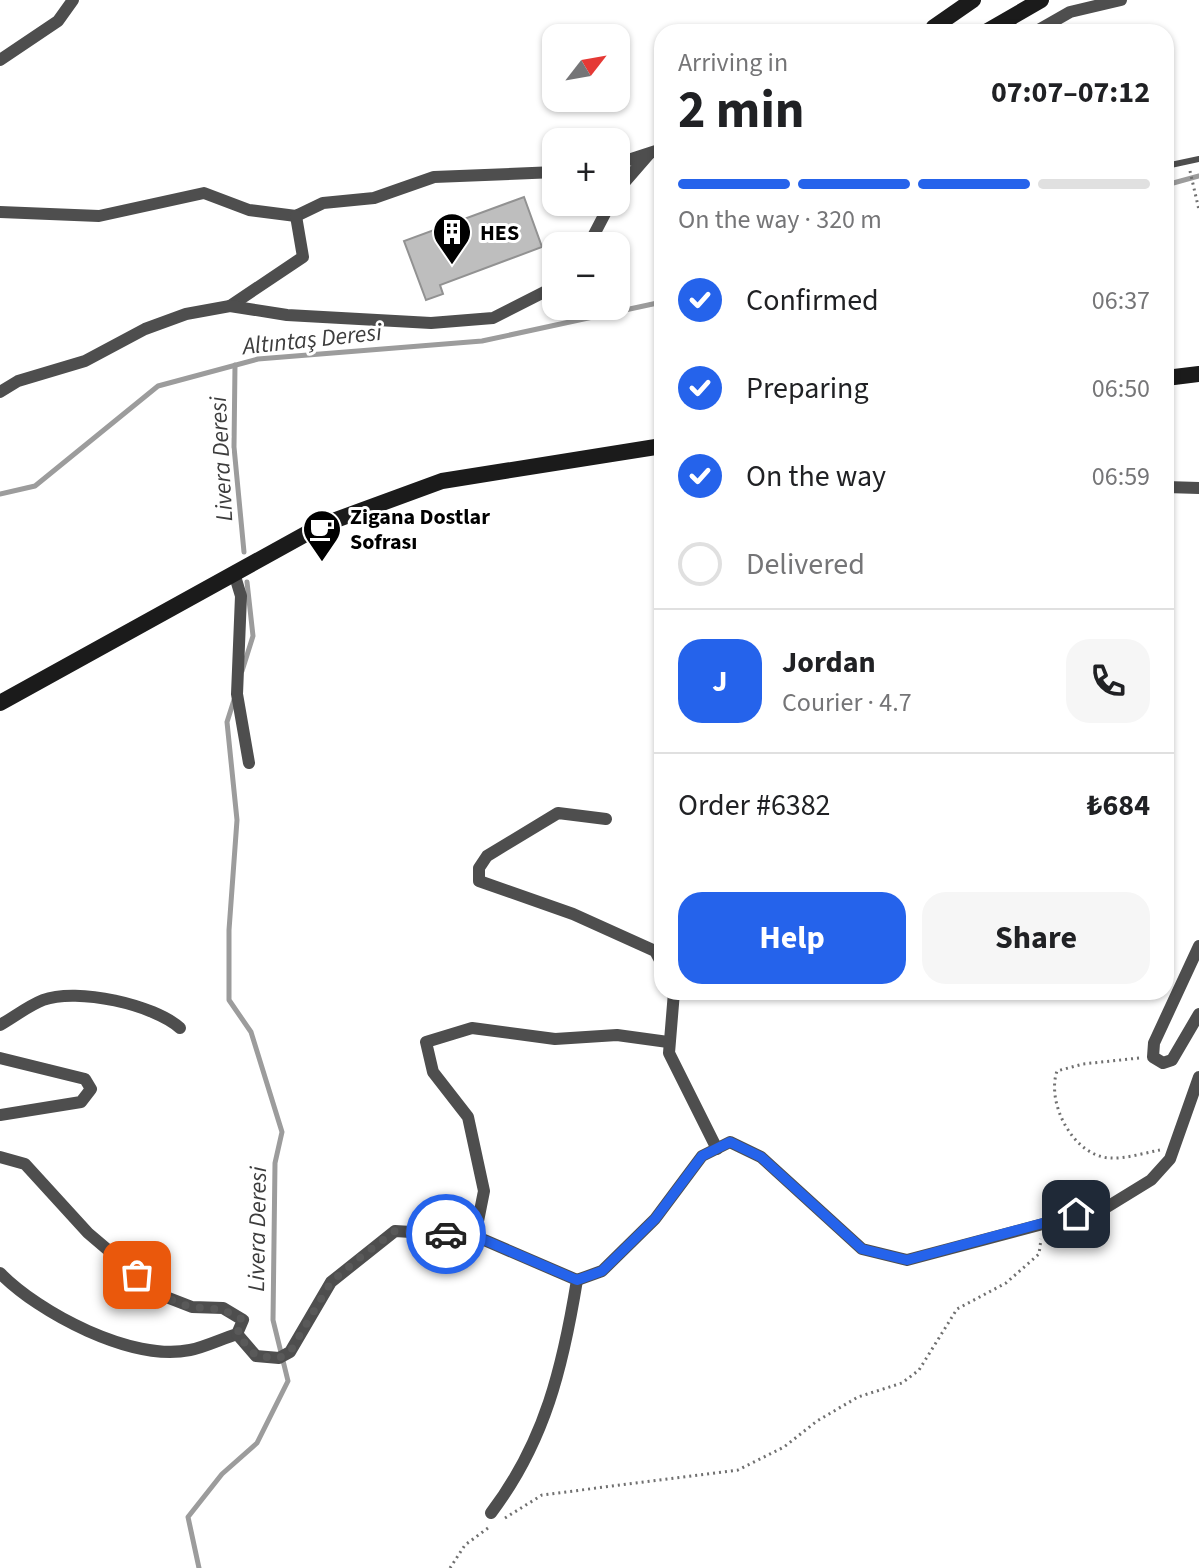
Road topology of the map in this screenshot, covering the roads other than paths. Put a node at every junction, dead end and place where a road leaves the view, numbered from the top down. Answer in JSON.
{"nodes":[{"id":1,"x":73,"y":0,"type":"edge"},
{"id":2,"x":973,"y":0,"type":"edge"},
{"id":3,"x":1041,"y":0,"type":"edge"},
{"id":4,"x":1121,"y":0,"type":"edge"},
{"id":5,"x":938,"y":24,"type":"edge"},
{"id":6,"x":1000,"y":24,"type":"edge"},
{"id":7,"x":1049,"y":24,"type":"edge"},
{"id":8,"x":0,"y":60,"type":"edge"},
{"id":9,"x":654,"y":153,"type":"edge"},
{"id":10,"x":654,"y":154,"type":"edge"},
{"id":11,"x":1199,"y":159,"type":"edge"},
{"id":12,"x":630,"y":160,"type":"edge"},
{"id":13,"x":1174,"y":165,"type":"edge"},
{"id":14,"x":542,"y":173,"type":"edge"},
{"id":15,"x":630,"y":178,"type":"edge"},
{"id":16,"x":0,"y":212,"type":"edge"},
{"id":17,"x":296,"y":216,"type":"junction"},
{"id":18,"x":542,"y":293,"type":"edge"},
{"id":19,"x":230,"y":306,"type":"junction"},
{"id":20,"x":1199,"y":374,"type":"edge"},
{"id":21,"x":1174,"y":377,"type":"edge"},
{"id":22,"x":0,"y":392,"type":"edge"},
{"id":23,"x":654,"y":447,"type":"edge"},
{"id":24,"x":1174,"y":487,"type":"edge"},
{"id":25,"x":1199,"y":488,"type":"edge"},
{"id":26,"x":234,"y":573,"type":"junction"},
{"id":27,"x":0,"y":703,"type":"edge"},
{"id":28,"x":249,"y":763,"type":"dead end"},
{"id":29,"x":606,"y":819,"type":"dead end"},
{"id":30,"x":1199,"y":946,"type":"edge"},
{"id":31,"x":654,"y":951,"type":"edge"},
{"id":32,"x":673,"y":1000,"type":"edge"},
{"id":33,"x":1174,"y":1000,"type":"edge"},
{"id":34,"x":1174,"y":1000,"type":"edge"},
{"id":35,"x":1199,"y":1014,"type":"edge"},
{"id":36,"x":0,"y":1025,"type":"edge"},
{"id":37,"x":180,"y":1028,"type":"dead end"},
{"id":38,"x":668,"y":1042,"type":"junction"},
{"id":39,"x":0,"y":1058,"type":"edge"},
{"id":40,"x":1199,"y":1077,"type":"edge"},
{"id":41,"x":0,"y":1115,"type":"edge"},
{"id":42,"x":717,"y":1149,"type":"junction"},
{"id":43,"x":0,"y":1157,"type":"edge"},
{"id":44,"x":475,"y":1236,"type":"junction"},
{"id":45,"x":0,"y":1273,"type":"edge"},
{"id":46,"x":577,"y":1280,"type":"junction"},
{"id":47,"x":237,"y":1334,"type":"junction"},
{"id":48,"x":491,"y":1513,"type":"dead end"}],
"edges":[{"from":1,"to":8,"type":"street"},
{"from":2,"to":5,"type":"main road"},
{"from":3,"to":6,"type":"main road"},
{"from":4,"to":7,"type":"street"},
{"from":9,"to":12,"type":"street"},
{"from":10,"to":15,"type":"street"},
{"from":11,"to":13,"type":"lane"},
{"from":14,"to":17,"type":"street"},
{"from":16,"to":17,"type":"street"},
{"from":17,"to":19,"type":"street"},
{"from":18,"to":19,"type":"street"},
{"from":19,"to":22,"type":"street"},
{"from":20,"to":21,"type":"main road"},
{"from":23,"to":26,"type":"main road"},
{"from":24,"to":25,"type":"street"},
{"from":26,"to":27,"type":"main road"},
{"from":26,"to":28,"type":"street"},
{"from":29,"to":31,"type":"street"},
{"from":30,"to":33,"type":"street"},
{"from":32,"to":38,"type":"street"},
{"from":34,"to":35,"type":"street"},
{"from":36,"to":37,"type":"street"},
{"from":38,"to":42,"type":"street"},
{"from":38,"to":44,"type":"street"},
{"from":39,"to":41,"type":"street"},
{"from":40,"to":42,"type":"street"},
{"from":42,"to":46,"type":"street"},
{"from":43,"to":47,"type":"street"},
{"from":44,"to":46,"type":"street"},
{"from":44,"to":47,"type":"street"},
{"from":45,"to":47,"type":"street"},
{"from":46,"to":48,"type":"street"}]}
